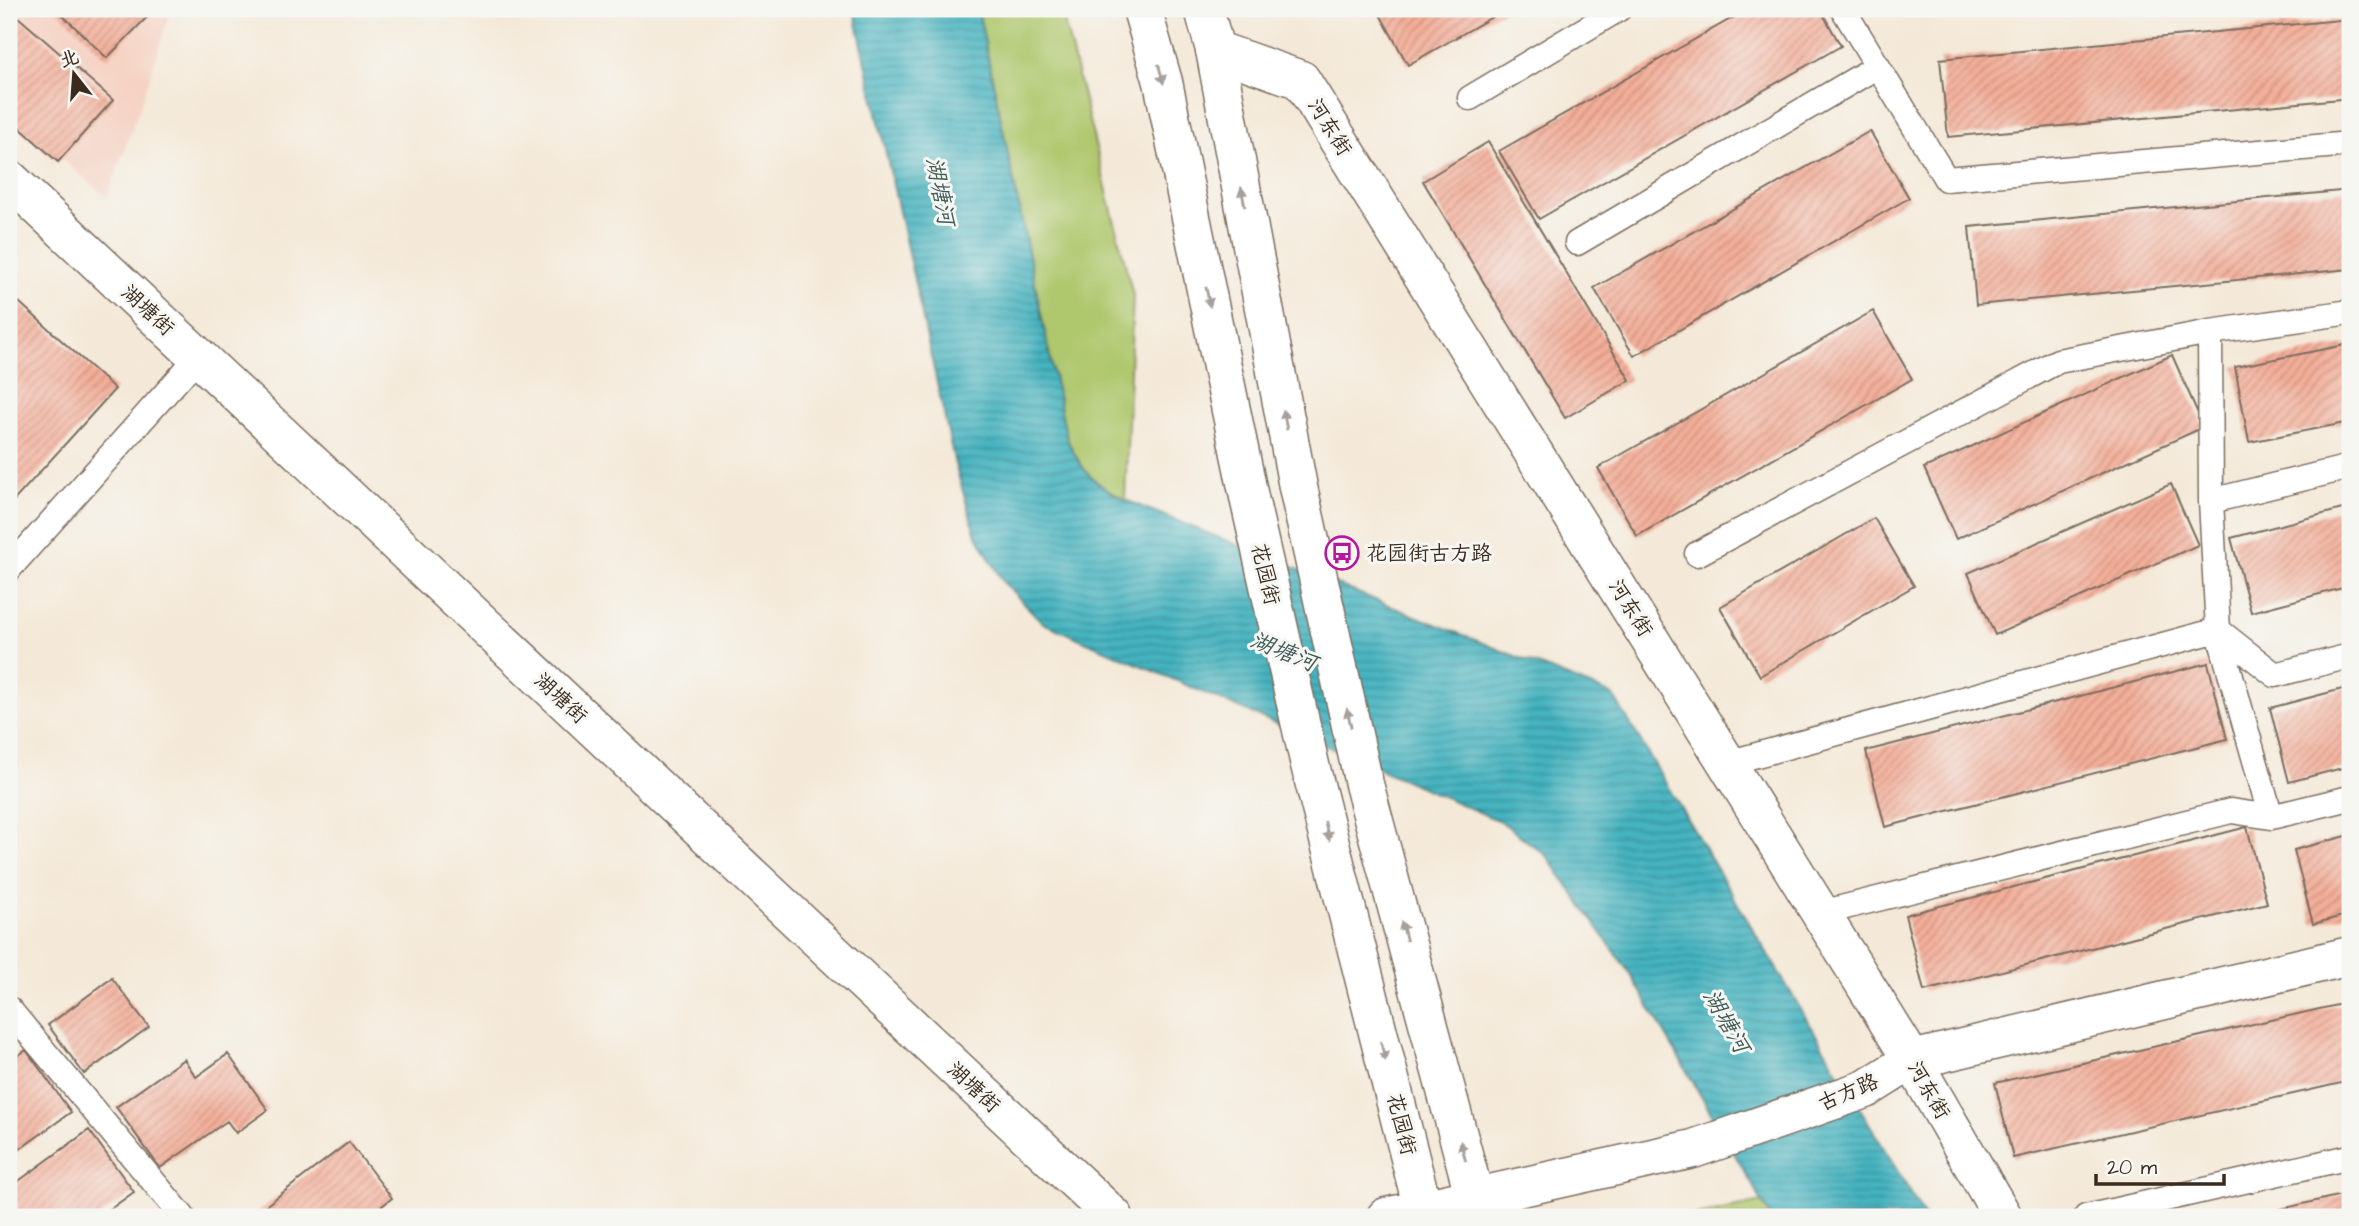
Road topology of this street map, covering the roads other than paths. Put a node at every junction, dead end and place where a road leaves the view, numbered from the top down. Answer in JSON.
{"nodes":[{"id":1,"x":1142,"y":9,"type":"edge"},
{"id":2,"x":1204,"y":9,"type":"edge"},
{"id":3,"x":1619,"y":9,"type":"edge"},
{"id":4,"x":1843,"y":9,"type":"edge"},
{"id":5,"x":1215,"y":50,"type":"junction"},
{"id":6,"x":1878,"y":66,"type":"junction"},
{"id":7,"x":1470,"y":97,"type":"dead end"},
{"id":8,"x":2350,"y":144,"type":"edge"},
{"id":9,"x":9,"y":180,"type":"edge"},
{"id":10,"x":1577,"y":243,"type":"dead end"},
{"id":11,"x":2350,"y":312,"type":"edge"},
{"id":12,"x":2210,"y":332,"type":"junction"},
{"id":13,"x":198,"y":357,"type":"junction"},
{"id":14,"x":2350,"y":467,"type":"edge"},
{"id":15,"x":2211,"y":501,"type":"junction"},
{"id":16,"x":1696,"y":554,"type":"dead end"},
{"id":17,"x":9,"y":569,"type":"edge"},
{"id":18,"x":2218,"y":630,"type":"junction"},
{"id":19,"x":2350,"y":656,"type":"edge"},
{"id":20,"x":1727,"y":763,"type":"junction"},
{"id":21,"x":2350,"y":798,"type":"edge"},
{"id":22,"x":2271,"y":817,"type":"junction"},
{"id":23,"x":1821,"y":913,"type":"junction"},
{"id":24,"x":2350,"y":956,"type":"edge"},
{"id":25,"x":9,"y":1009,"type":"edge"},
{"id":26,"x":1912,"y":1060,"type":"junction"},
{"id":27,"x":2350,"y":1157,"type":"edge"},
{"id":28,"x":1478,"y":1207,"type":"edge"},
{"id":29,"x":1424,"y":1213,"type":"edge"},
{"id":30,"x":183,"y":1217,"type":"edge"},
{"id":31,"x":1114,"y":1217,"type":"edge"},
{"id":32,"x":1386,"y":1217,"type":"edge"},
{"id":33,"x":2004,"y":1217,"type":"edge"},
{"id":34,"x":2086,"y":1217,"type":"edge"}],
"edges":[{"from":1,"to":29,"type":"street","name":"花园街","one_way":true},
{"from":2,"to":5,"type":"street"},
{"from":3,"to":7,"type":"lane"},
{"from":4,"to":6,"type":"lane"},
{"from":5,"to":20,"type":"street","name":"河东街"},
{"from":28,"to":5,"type":"street","one_way":true},
{"from":6,"to":8,"type":"lane"},
{"from":6,"to":10,"type":"lane"},
{"from":9,"to":13,"type":"street","name":"湖塘街"},
{"from":11,"to":12,"type":"lane"},
{"from":12,"to":15,"type":"lane"},
{"from":12,"to":16,"type":"lane"},
{"from":13,"to":17,"type":"lane"},
{"from":13,"to":31,"type":"street","name":"湖塘街"},
{"from":14,"to":15,"type":"lane"},
{"from":15,"to":18,"type":"lane"},
{"from":18,"to":19,"type":"lane"},
{"from":18,"to":20,"type":"lane"},
{"from":18,"to":22,"type":"lane"},
{"from":20,"to":23,"type":"street","name":"河东街"},
{"from":21,"to":22,"type":"lane"},
{"from":22,"to":23,"type":"lane"},
{"from":23,"to":26,"type":"street","name":"河东街"},
{"from":24,"to":26,"type":"street","name":"古方路"},
{"from":25,"to":30,"type":"lane"},
{"from":26,"to":28,"type":"street","name":"古方路"},
{"from":26,"to":33,"type":"street","name":"河东街"},
{"from":27,"to":34,"type":"lane"},
{"from":28,"to":29,"type":"street","name":"古方路"},
{"from":29,"to":32,"type":"street","name":"古方路"}]}
